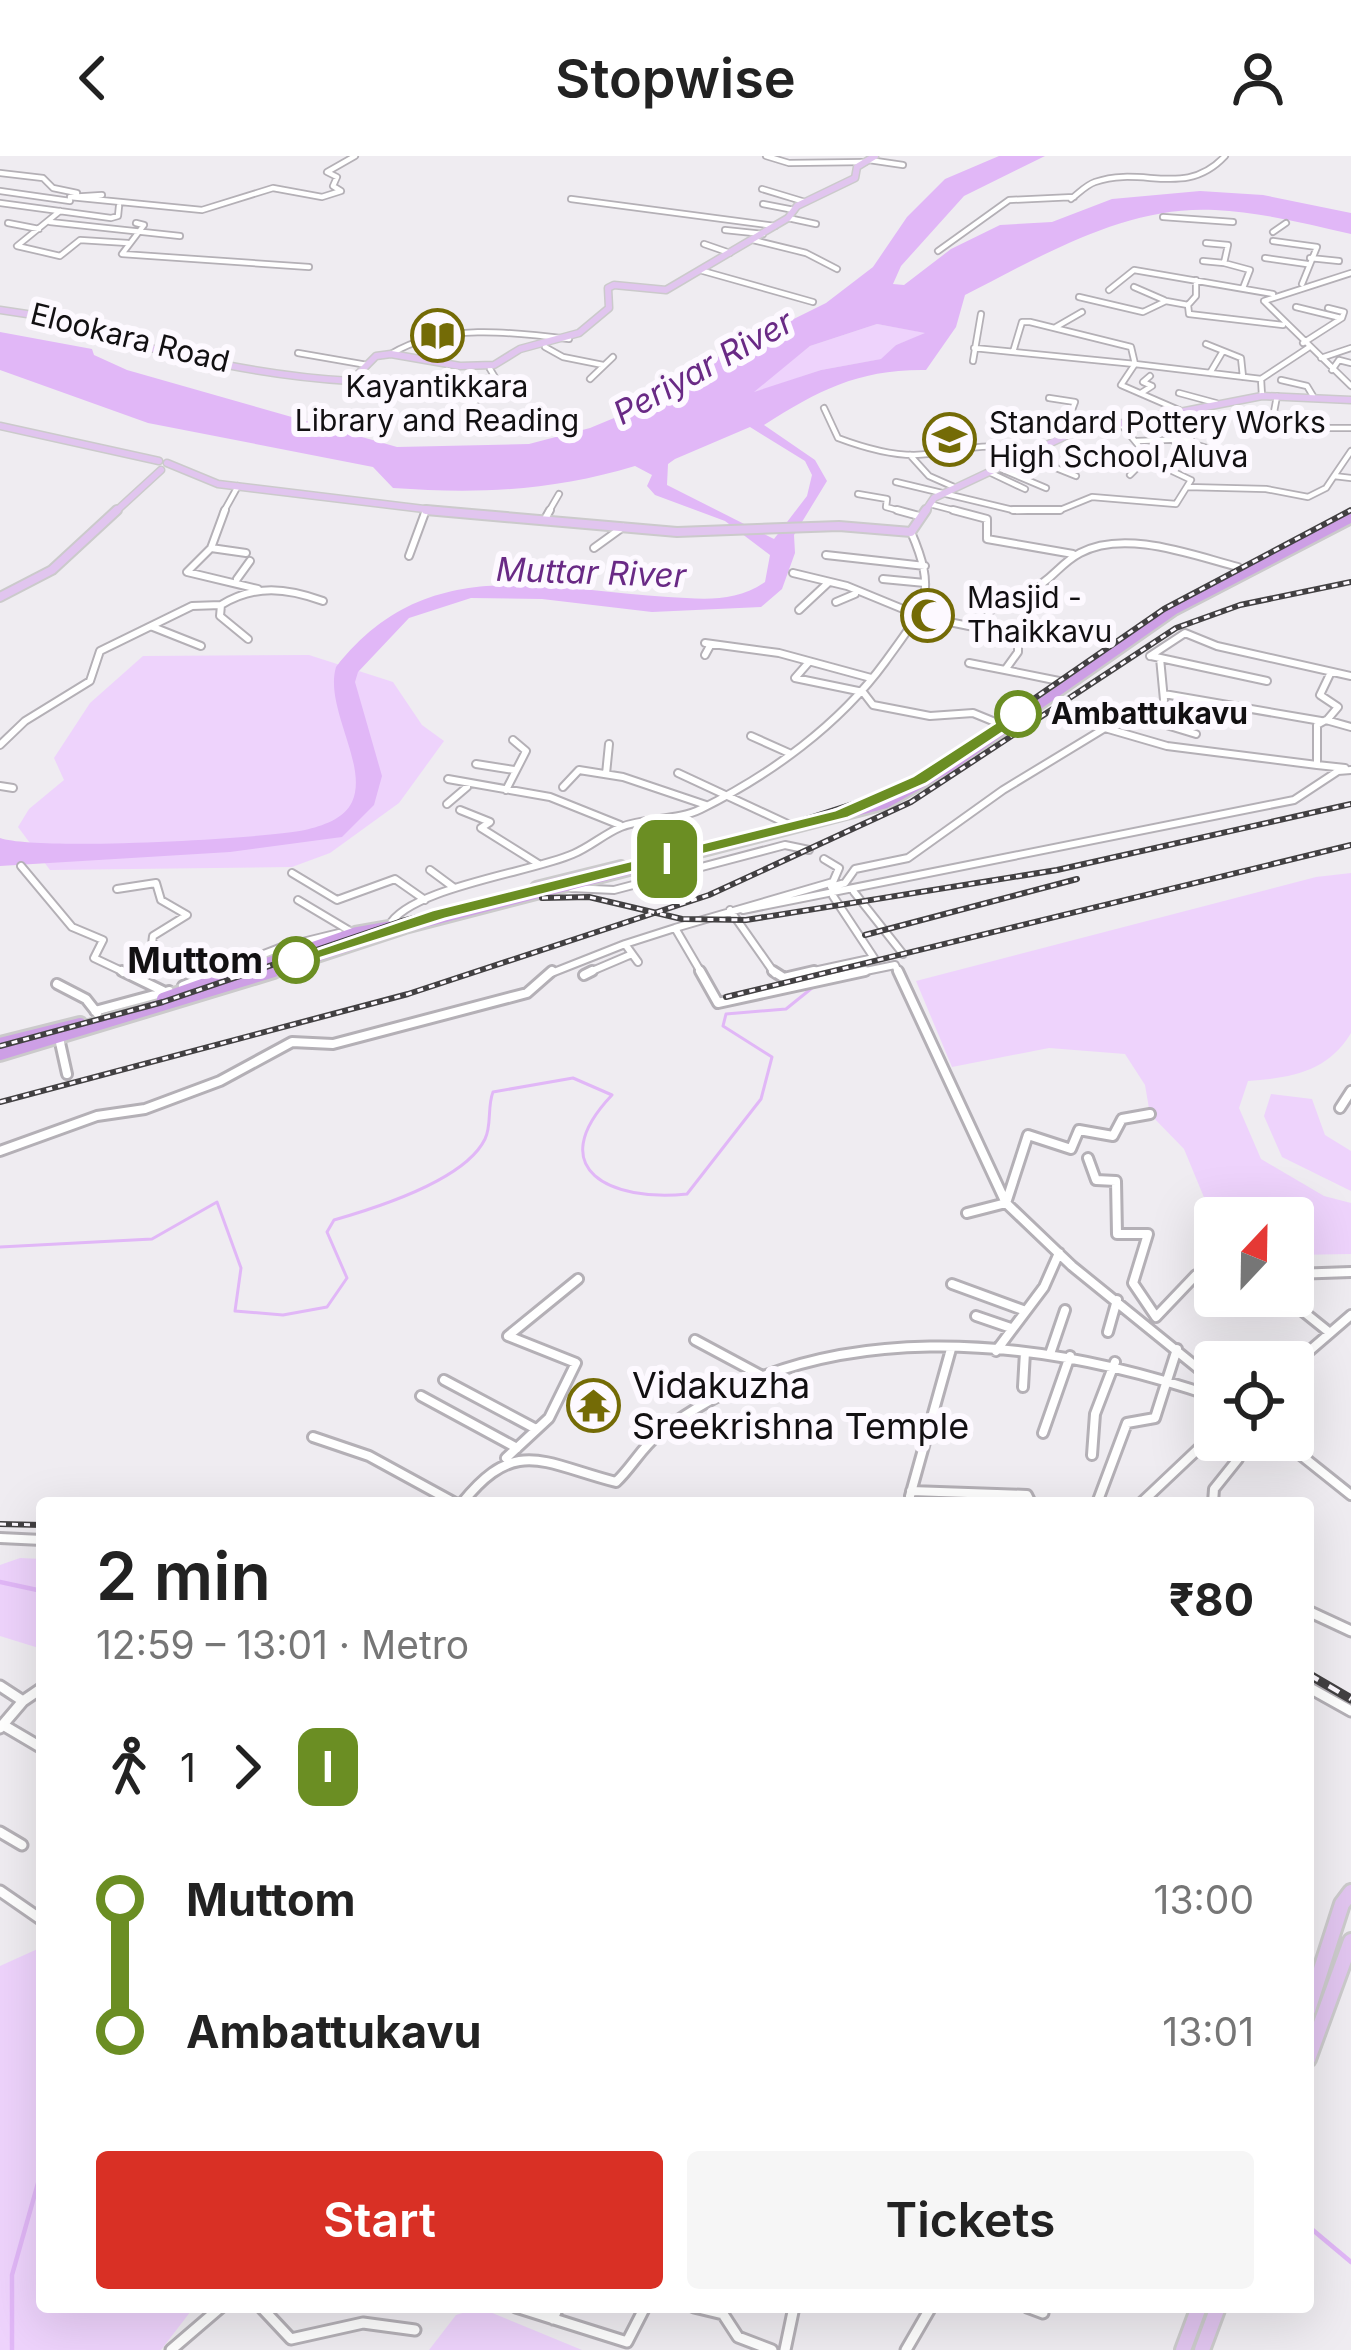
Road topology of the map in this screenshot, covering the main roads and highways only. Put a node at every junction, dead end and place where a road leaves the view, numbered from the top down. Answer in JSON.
{"nodes":[{"id":1,"x":870,"y":159,"type":"edge"},
{"id":2,"x":0,"y":310,"type":"edge"},
{"id":3,"x":1351,"y":400,"type":"edge"},
{"id":4,"x":0,"y":426,"type":"edge"},
{"id":5,"x":156,"y":467,"type":"junction"},
{"id":6,"x":1351,"y":514,"type":"edge"},
{"id":7,"x":0,"y":597,"type":"edge"},
{"id":8,"x":565,"y":885,"type":"junction"},
{"id":9,"x":0,"y":1044,"type":"edge"},
{"id":10,"x":0,"y":1054,"type":"edge"},
{"id":11,"x":1351,"y":1892,"type":"edge"},
{"id":12,"x":1351,"y":1940,"type":"edge"},
{"id":13,"x":1314,"y":1991,"type":"edge"},
{"id":14,"x":1314,"y":2042,"type":"edge"},
{"id":15,"x":1197,"y":2313,"type":"edge"},
{"id":16,"x":1216,"y":2313,"type":"edge"},
{"id":17,"x":1183,"y":2350,"type":"edge"},
{"id":18,"x":1202,"y":2350,"type":"edge"}],
"edges":[{"from":1,"to":2,"type":"main road","name":"Elookara Road"},
{"from":3,"to":5,"type":"main road"},
{"from":4,"to":5,"type":"main road"},
{"from":5,"to":7,"type":"main road"},
{"from":6,"to":8,"type":"highway"},
{"from":6,"to":8,"type":"highway"},
{"from":8,"to":9,"type":"highway"},
{"from":8,"to":10,"type":"highway"},
{"from":11,"to":13,"type":"main road"},
{"from":12,"to":14,"type":"main road"},
{"from":15,"to":17,"type":"main road"},
{"from":16,"to":18,"type":"main road"}]}
